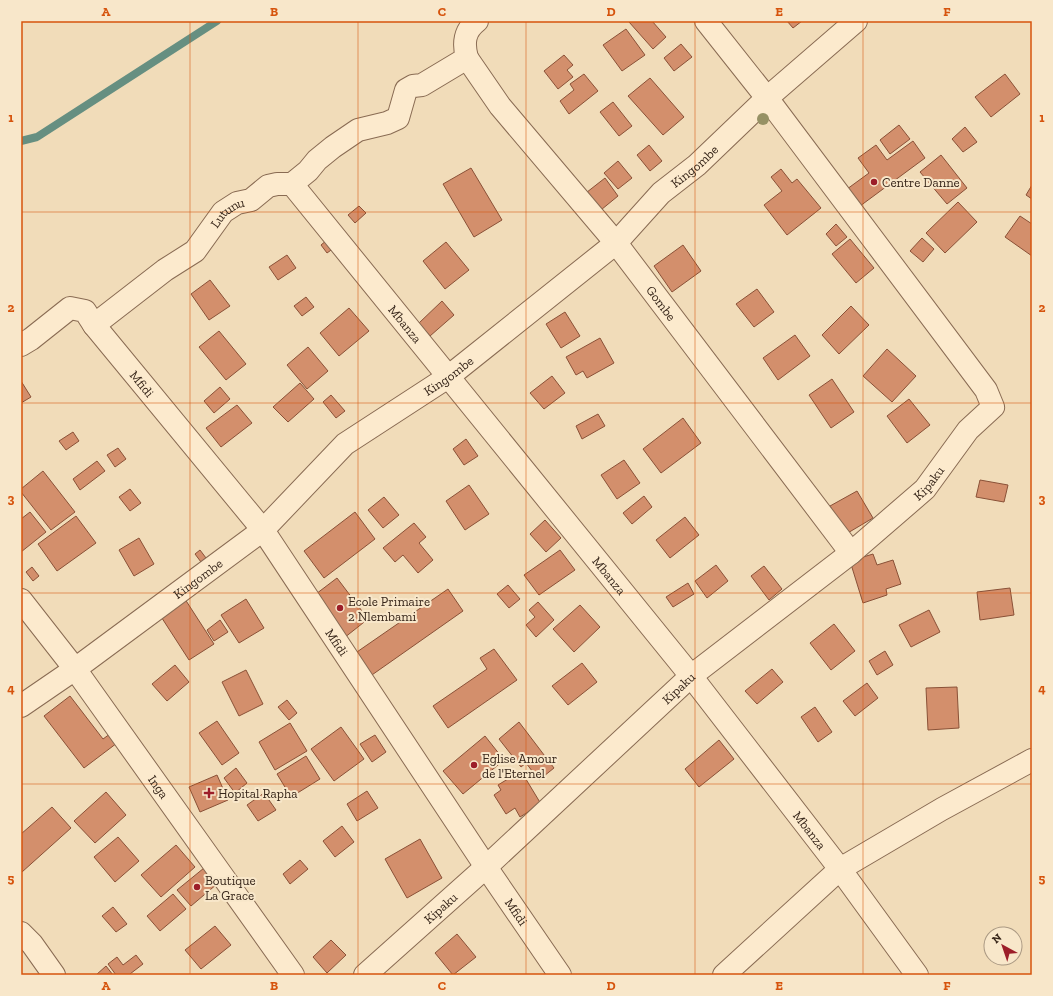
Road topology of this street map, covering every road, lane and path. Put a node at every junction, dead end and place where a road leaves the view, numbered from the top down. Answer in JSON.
{"nodes":[{"id":1,"x":477,"y":21,"type":"edge"},
{"id":2,"x":706,"y":21,"type":"edge"},
{"id":3,"x":856,"y":21,"type":"edge"},
{"id":4,"x":467,"y":58,"type":"junction"},
{"id":5,"x":767,"y":98,"type":"junction"},
{"id":6,"x":292,"y":184,"type":"junction"},
{"id":7,"x":616,"y":243,"type":"junction"},
{"id":8,"x":94,"y":325,"type":"junction"},
{"id":9,"x":21,"y":345,"type":"edge"},
{"id":10,"x":448,"y":378,"type":"junction"},
{"id":11,"x":263,"y":530,"type":"junction"},
{"id":12,"x":851,"y":552,"type":"junction"},
{"id":13,"x":21,"y":600,"type":"edge"},
{"id":14,"x":75,"y":669,"type":"junction"},
{"id":15,"x":691,"y":676,"type":"junction"},
{"id":16,"x":21,"y":706,"type":"edge"},
{"id":17,"x":1032,"y":760,"type":"edge"},
{"id":18,"x":486,"y":867,"type":"junction"},
{"id":19,"x":840,"y":869,"type":"junction"},
{"id":20,"x":21,"y":933,"type":"edge"},
{"id":21,"x":54,"y":975,"type":"edge"},
{"id":22,"x":293,"y":975,"type":"edge"},
{"id":23,"x":365,"y":975,"type":"edge"},
{"id":24,"x":560,"y":975,"type":"edge"},
{"id":25,"x":724,"y":975,"type":"edge"},
{"id":26,"x":917,"y":975,"type":"edge"}],
"edges":[{"from":1,"to":4,"type":"street"},
{"from":2,"to":5,"type":"street"},
{"from":3,"to":5,"type":"street","name":"Kingombe"},
{"from":4,"to":6,"type":"street"},
{"from":4,"to":7,"type":"street","name":"Gombe"},
{"from":5,"to":7,"type":"street","name":"Kingombe"},
{"from":5,"to":12,"type":"street","name":"Kipaku"},
{"from":6,"to":8,"type":"street","name":"Lutunu"},
{"from":6,"to":10,"type":"street","name":"Mbanza"},
{"from":7,"to":10,"type":"street","name":"Kingombe"},
{"from":7,"to":12,"type":"street","name":"Gombe"},
{"from":8,"to":9,"type":"street"},
{"from":8,"to":11,"type":"street","name":"Mfidi"},
{"from":10,"to":11,"type":"street","name":"Kingombe"},
{"from":10,"to":15,"type":"street","name":"Mbanza"},
{"from":11,"to":14,"type":"street","name":"Kingombe"},
{"from":11,"to":18,"type":"street","name":"Mfidi"},
{"from":12,"to":15,"type":"street","name":"Kipaku"},
{"from":13,"to":14,"type":"street","name":"Inga"},
{"from":14,"to":16,"type":"street","name":"Kingombe"},
{"from":14,"to":22,"type":"street","name":"Inga"},
{"from":15,"to":18,"type":"street","name":"Kipaku"},
{"from":15,"to":19,"type":"street","name":"Mbanza"},
{"from":17,"to":19,"type":"street"},
{"from":18,"to":23,"type":"street","name":"Kipaku"},
{"from":18,"to":24,"type":"street","name":"Mfidi"},
{"from":19,"to":25,"type":"street"},
{"from":19,"to":26,"type":"street","name":"Mbanza"},
{"from":20,"to":21,"type":"street"}]}
